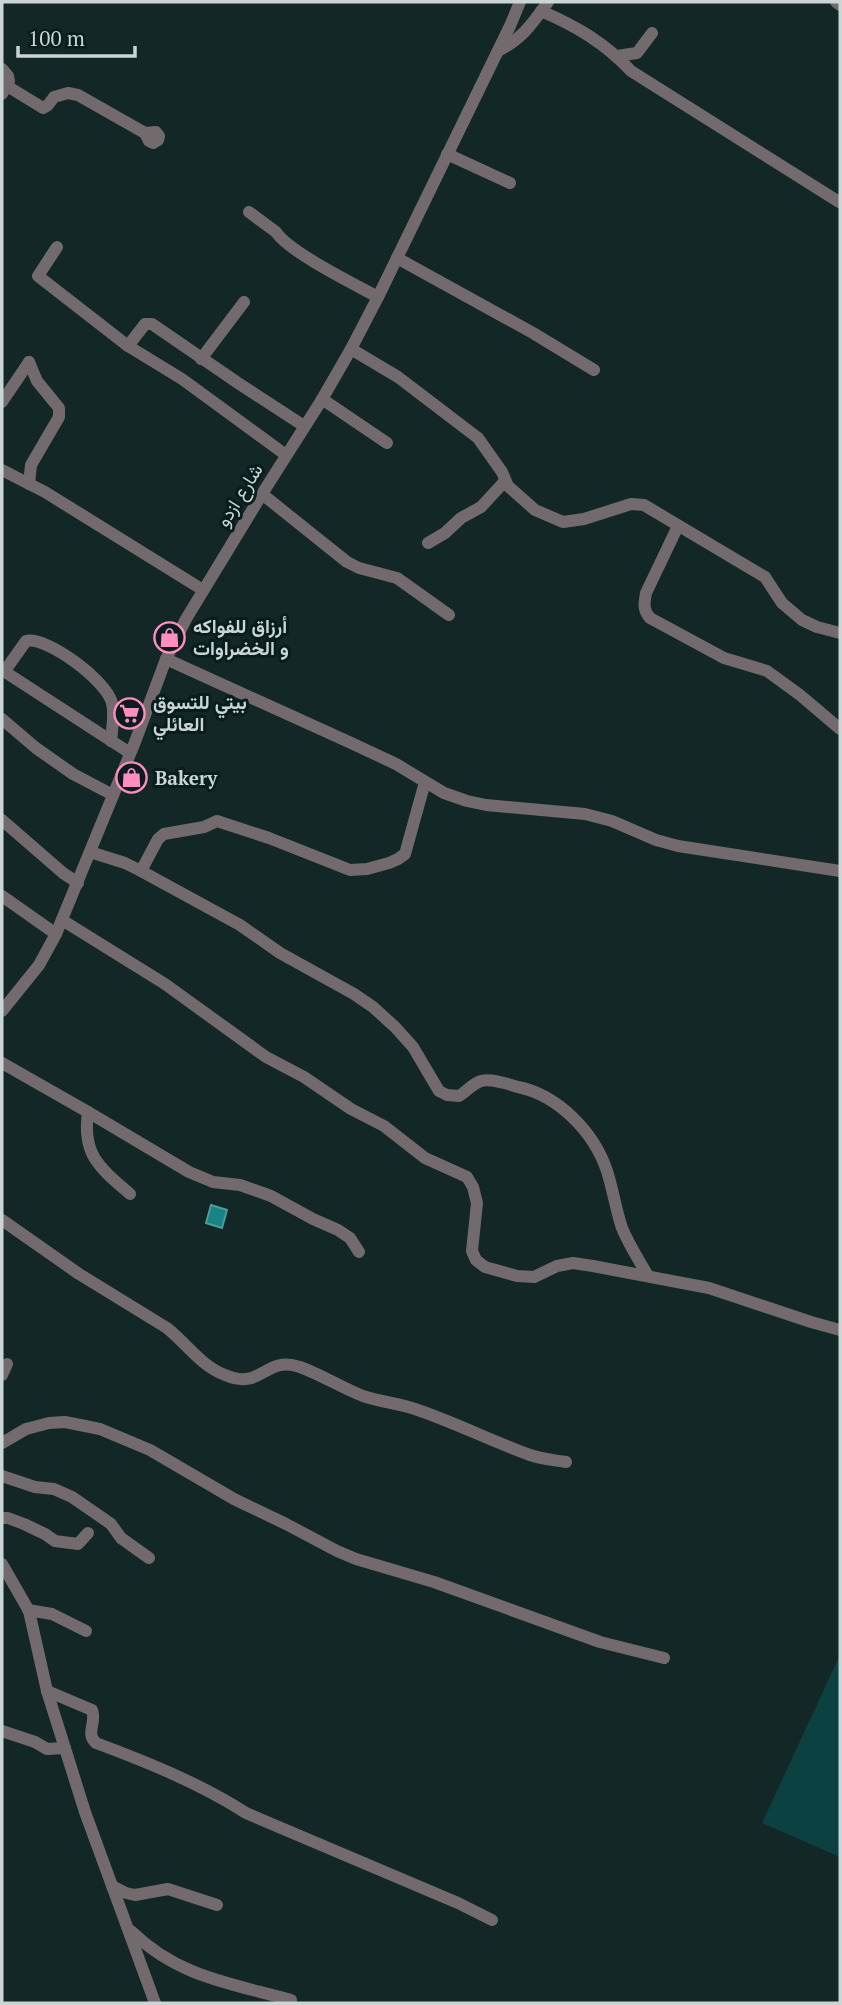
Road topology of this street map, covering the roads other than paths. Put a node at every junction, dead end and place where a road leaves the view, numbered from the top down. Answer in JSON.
{"nodes":[{"id":1,"x":520,"y":2,"type":"edge"},
{"id":2,"x":836,"y":2,"type":"edge"},
{"id":3,"x":840,"y":5,"type":"edge"},
{"id":4,"x":544,"y":6,"type":"edge"},
{"id":5,"x":652,"y":33,"type":"dead end"},
{"id":6,"x":498,"y":51,"type":"junction"},
{"id":7,"x":617,"y":56,"type":"junction"},
{"id":8,"x":2,"y":69,"type":"edge"},
{"id":9,"x":4,"y":90,"type":"edge"},
{"id":10,"x":145,"y":133,"type":"dead end"},
{"id":11,"x":447,"y":154,"type":"junction"},
{"id":12,"x":510,"y":183,"type":"dead end"},
{"id":13,"x":839,"y":202,"type":"edge"},
{"id":14,"x":249,"y":212,"type":"dead end"},
{"id":15,"x":57,"y":247,"type":"dead end"},
{"id":16,"x":397,"y":258,"type":"junction"},
{"id":17,"x":378,"y":297,"type":"junction"},
{"id":18,"x":244,"y":302,"type":"dead end"},
{"id":19,"x":128,"y":346,"type":"junction"},
{"id":20,"x":351,"y":349,"type":"junction"},
{"id":21,"x":201,"y":359,"type":"junction"},
{"id":22,"x":594,"y":370,"type":"dead end"},
{"id":23,"x":322,"y":399,"type":"junction"},
{"id":24,"x":2,"y":402,"type":"edge"},
{"id":25,"x":304,"y":426,"type":"junction"},
{"id":26,"x":387,"y":443,"type":"dead end"},
{"id":27,"x":286,"y":455,"type":"junction"},
{"id":28,"x":2,"y":470,"type":"edge"},
{"id":29,"x":505,"y":481,"type":"junction"},
{"id":30,"x":29,"y":484,"type":"junction"},
{"id":31,"x":262,"y":494,"type":"junction"},
{"id":32,"x":678,"y":526,"type":"junction"},
{"id":33,"x":428,"y":543,"type":"dead end"},
{"id":34,"x":203,"y":590,"type":"junction"},
{"id":35,"x":449,"y":615,"type":"dead end"},
{"id":36,"x":840,"y":633,"type":"edge"},
{"id":37,"x":166,"y":659,"type":"junction"},
{"id":38,"x":3,"y":671,"type":"edge"},
{"id":39,"x":2,"y":719,"type":"edge"},
{"id":40,"x":840,"y":729,"type":"edge"},
{"id":41,"x":111,"y":741,"type":"junction"},
{"id":42,"x":130,"y":753,"type":"junction"},
{"id":43,"x":425,"y":782,"type":"junction"},
{"id":44,"x":113,"y":795,"type":"junction"},
{"id":45,"x":2,"y":820,"type":"edge"},
{"id":46,"x":90,"y":852,"type":"junction"},
{"id":47,"x":141,"y":871,"type":"junction"},
{"id":48,"x":840,"y":872,"type":"edge"},
{"id":49,"x":78,"y":883,"type":"junction"},
{"id":50,"x":2,"y":896,"type":"edge"},
{"id":51,"x":62,"y":920,"type":"junction"},
{"id":52,"x":56,"y":934,"type":"junction"},
{"id":53,"x":2,"y":1011,"type":"edge"},
{"id":54,"x":2,"y":1063,"type":"edge"},
{"id":55,"x":88,"y":1112,"type":"junction"},
{"id":56,"x":130,"y":1194,"type":"dead end"},
{"id":57,"x":2,"y":1220,"type":"edge"},
{"id":58,"x":359,"y":1252,"type":"dead end"},
{"id":59,"x":648,"y":1276,"type":"junction"},
{"id":60,"x":840,"y":1329,"type":"edge"},
{"id":61,"x":2,"y":1443,"type":"edge"},
{"id":62,"x":566,"y":1462,"type":"dead end"},
{"id":63,"x":2,"y":1476,"type":"edge"},
{"id":64,"x":2,"y":1518,"type":"edge"},
{"id":65,"x":88,"y":1533,"type":"dead end"},
{"id":66,"x":149,"y":1558,"type":"dead end"},
{"id":67,"x":2,"y":1563,"type":"edge"},
{"id":68,"x":28,"y":1610,"type":"junction"},
{"id":69,"x":86,"y":1631,"type":"dead end"},
{"id":70,"x":664,"y":1658,"type":"dead end"},
{"id":71,"x":47,"y":1691,"type":"junction"},
{"id":72,"x":2,"y":1731,"type":"edge"},
{"id":73,"x":65,"y":1748,"type":"junction"},
{"id":74,"x":112,"y":1886,"type":"junction"},
{"id":75,"x":217,"y":1905,"type":"dead end"},
{"id":76,"x":492,"y":1920,"type":"dead end"},
{"id":77,"x":128,"y":1928,"type":"junction"},
{"id":78,"x":291,"y":2000,"type":"dead end"},
{"id":79,"x":155,"y":2003,"type":"edge"}],
"edges":[{"from":1,"to":6,"type":"street","name":"شارع ازدو"},
{"from":2,"to":3,"type":"street"},
{"from":4,"to":6,"type":"street"},
{"from":4,"to":7,"type":"street"},
{"from":5,"to":7,"type":"street"},
{"from":6,"to":11,"type":"street","name":"شارع ازدو"},
{"from":7,"to":13,"type":"street"},
{"from":8,"to":9,"type":"street"},
{"from":9,"to":10,"type":"street"},
{"from":11,"to":12,"type":"street"},
{"from":11,"to":16,"type":"street","name":"شارع ازدو"},
{"from":14,"to":17,"type":"street"},
{"from":15,"to":19,"type":"street"},
{"from":16,"to":17,"type":"street","name":"شارع ازدو"},
{"from":16,"to":22,"type":"street"},
{"from":17,"to":20,"type":"street","name":"شارع ازدو"},
{"from":18,"to":21,"type":"street"},
{"from":19,"to":21,"type":"street"},
{"from":19,"to":27,"type":"street"},
{"from":20,"to":23,"type":"street","name":"شارع ازدو"},
{"from":20,"to":29,"type":"street"},
{"from":21,"to":25,"type":"street"},
{"from":23,"to":25,"type":"street","name":"شارع ازدو"},
{"from":23,"to":26,"type":"street"},
{"from":24,"to":30,"type":"street"},
{"from":25,"to":27,"type":"street","name":"شارع ازدو"},
{"from":27,"to":31,"type":"street","name":"شارع ازدو"},
{"from":28,"to":30,"type":"street"},
{"from":29,"to":32,"type":"street"},
{"from":29,"to":33,"type":"street"},
{"from":30,"to":34,"type":"street"},
{"from":31,"to":34,"type":"street","name":"شارع ازدو"},
{"from":31,"to":35,"type":"street"},
{"from":32,"to":36,"type":"street"},
{"from":32,"to":40,"type":"street"},
{"from":34,"to":37,"type":"street","name":"شارع ازدو"},
{"from":37,"to":42,"type":"street","name":"شارع ازدو"},
{"from":37,"to":43,"type":"street"},
{"from":38,"to":41,"type":"street"},
{"from":38,"to":41,"type":"street"},
{"from":39,"to":44,"type":"street"},
{"from":41,"to":42,"type":"street"},
{"from":42,"to":44,"type":"street","name":"شارع ازدو"},
{"from":43,"to":47,"type":"street"},
{"from":43,"to":48,"type":"street"},
{"from":44,"to":46,"type":"street","name":"شارع ازدو"},
{"from":45,"to":49,"type":"street"},
{"from":46,"to":47,"type":"street"},
{"from":46,"to":49,"type":"street","name":"شارع ازدو"},
{"from":47,"to":59,"type":"street"},
{"from":49,"to":51,"type":"street","name":"شارع ازدو"},
{"from":50,"to":52,"type":"street"},
{"from":51,"to":52,"type":"street","name":"شارع ازدو"},
{"from":51,"to":59,"type":"street"},
{"from":52,"to":53,"type":"street","name":"شارع ازدو"},
{"from":54,"to":55,"type":"street"},
{"from":55,"to":56,"type":"street"},
{"from":55,"to":58,"type":"street"},
{"from":57,"to":62,"type":"street"},
{"from":59,"to":60,"type":"street"},
{"from":61,"to":70,"type":"street"},
{"from":63,"to":66,"type":"street"},
{"from":64,"to":65,"type":"street"},
{"from":67,"to":68,"type":"street"},
{"from":68,"to":69,"type":"street"},
{"from":68,"to":71,"type":"street"},
{"from":71,"to":73,"type":"street"},
{"from":71,"to":76,"type":"street"},
{"from":72,"to":73,"type":"street"},
{"from":73,"to":74,"type":"street"},
{"from":74,"to":75,"type":"street"},
{"from":74,"to":77,"type":"street"},
{"from":77,"to":78,"type":"street"},
{"from":77,"to":79,"type":"street"}]}
